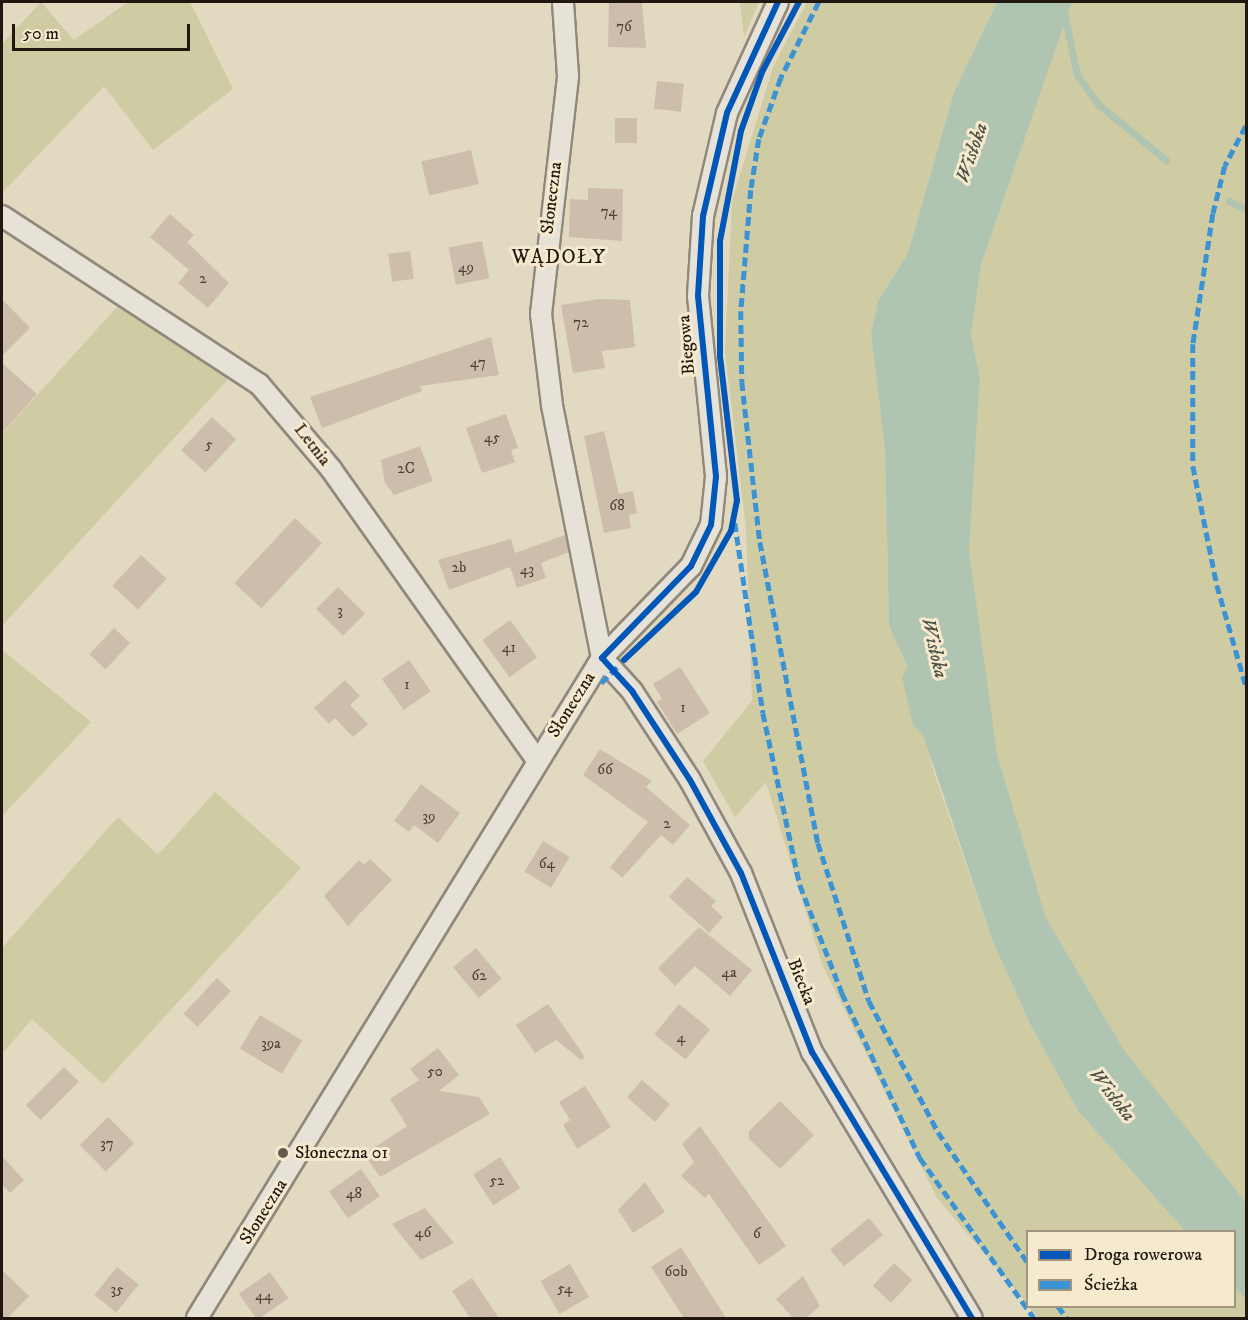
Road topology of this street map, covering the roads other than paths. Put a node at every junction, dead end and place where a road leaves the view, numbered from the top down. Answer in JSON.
{"nodes":[{"id":1,"x":563,"y":2,"type":"edge"},
{"id":2,"x":778,"y":2,"type":"edge"},
{"id":3,"x":2,"y":216,"type":"edge"},
{"id":4,"x":602,"y":658,"type":"junction"},
{"id":5,"x":538,"y":761,"type":"junction"},
{"id":6,"x":197,"y":1318,"type":"edge"},
{"id":7,"x":972,"y":1318,"type":"edge"}],
"edges":[{"from":1,"to":4,"type":"street","name":"Słoneczna"},
{"from":2,"to":4,"type":"street","name":"Biegowa"},
{"from":3,"to":5,"type":"street","name":"Letnia"},
{"from":4,"to":5,"type":"street","name":"Słoneczna"},
{"from":4,"to":7,"type":"street","name":"Biecka"},
{"from":5,"to":6,"type":"street","name":"Słoneczna"}]}
